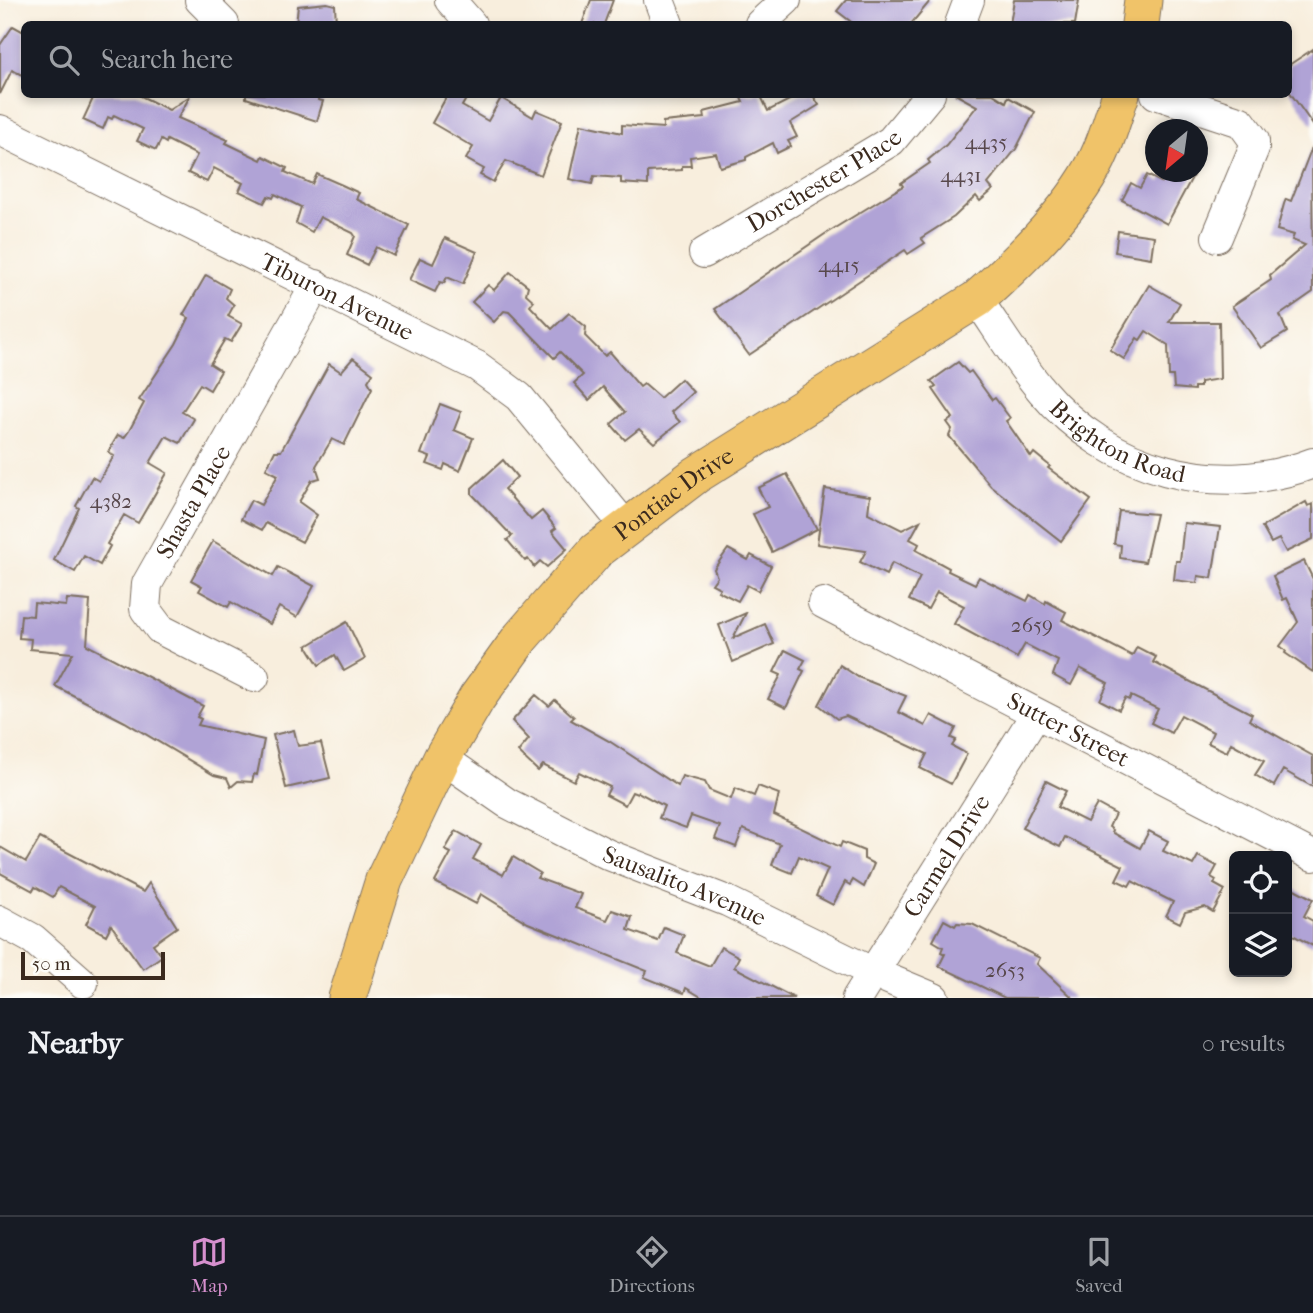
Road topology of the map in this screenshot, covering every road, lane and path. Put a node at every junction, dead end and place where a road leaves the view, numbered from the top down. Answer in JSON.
{"nodes":[{"id":1,"x":200,"y":0,"type":"edge"},
{"id":2,"x":450,"y":0,"type":"edge"},
{"id":3,"x":659,"y":0,"type":"edge"},
{"id":4,"x":786,"y":0,"type":"edge"},
{"id":5,"x":969,"y":0,"type":"edge"},
{"id":6,"x":1143,"y":0,"type":"edge"},
{"id":7,"x":221,"y":21,"type":"edge"},
{"id":8,"x":468,"y":21,"type":"edge"},
{"id":9,"x":667,"y":21,"type":"edge"},
{"id":10,"x":763,"y":21,"type":"edge"},
{"id":11,"x":961,"y":21,"type":"edge"},
{"id":12,"x":1140,"y":21,"type":"edge"},
{"id":13,"x":927,"y":98,"type":"edge"},
{"id":14,"x":1120,"y":98,"type":"edge"},
{"id":15,"x":1168,"y":98,"type":"edge"},
{"id":16,"x":0,"y":130,"type":"edge"},
{"id":17,"x":1217,"y":237,"type":"dead end"},
{"id":18,"x":704,"y":253,"type":"dead end"},
{"id":19,"x":316,"y":285,"type":"junction"},
{"id":20,"x":977,"y":299,"type":"junction"},
{"id":21,"x":1313,"y":463,"type":"edge"},
{"id":22,"x":627,"y":528,"type":"junction"},
{"id":23,"x":823,"y":603,"type":"dead end"},
{"id":24,"x":254,"y":677,"type":"dead end"},
{"id":25,"x":1036,"y":714,"type":"junction"},
{"id":26,"x":442,"y":758,"type":"junction"},
{"id":27,"x":1313,"y":856,"type":"edge"},
{"id":28,"x":0,"y":921,"type":"edge"},
{"id":29,"x":874,"y":973,"type":"junction"},
{"id":30,"x":83,"y":984,"type":"dead end"},
{"id":31,"x":347,"y":998,"type":"edge"},
{"id":32,"x":857,"y":998,"type":"edge"},
{"id":33,"x":934,"y":998,"type":"edge"}],
"edges":[{"from":1,"to":7,"type":"street"},
{"from":2,"to":8,"type":"street"},
{"from":3,"to":9,"type":"street"},
{"from":4,"to":10,"type":"street"},
{"from":5,"to":11,"type":"street"},
{"from":6,"to":12,"type":"main road"},
{"from":13,"to":18,"type":"street","name":"Dorchester Place"},
{"from":14,"to":20,"type":"main road","name":"Pontiac Drive"},
{"from":15,"to":17,"type":"street"},
{"from":16,"to":19,"type":"street","name":"Tiburon Avenue"},
{"from":19,"to":22,"type":"street","name":"Tiburon Avenue"},
{"from":19,"to":24,"type":"street","name":"Shasta Place"},
{"from":20,"to":21,"type":"street","name":"Brighton Road"},
{"from":20,"to":22,"type":"main road","name":"Pontiac Drive"},
{"from":22,"to":26,"type":"main road","name":"Pontiac Drive"},
{"from":23,"to":25,"type":"street","name":"Sutter Street"},
{"from":25,"to":27,"type":"street","name":"Sutter Street"},
{"from":25,"to":29,"type":"street","name":"Carmel Drive"},
{"from":26,"to":29,"type":"street","name":"Sausalito Avenue"},
{"from":26,"to":31,"type":"main road","name":"Pontiac Drive"},
{"from":28,"to":30,"type":"street"},
{"from":29,"to":32,"type":"street","name":"Carmel Drive"},
{"from":29,"to":33,"type":"street","name":"Sausalito Avenue"}]}
